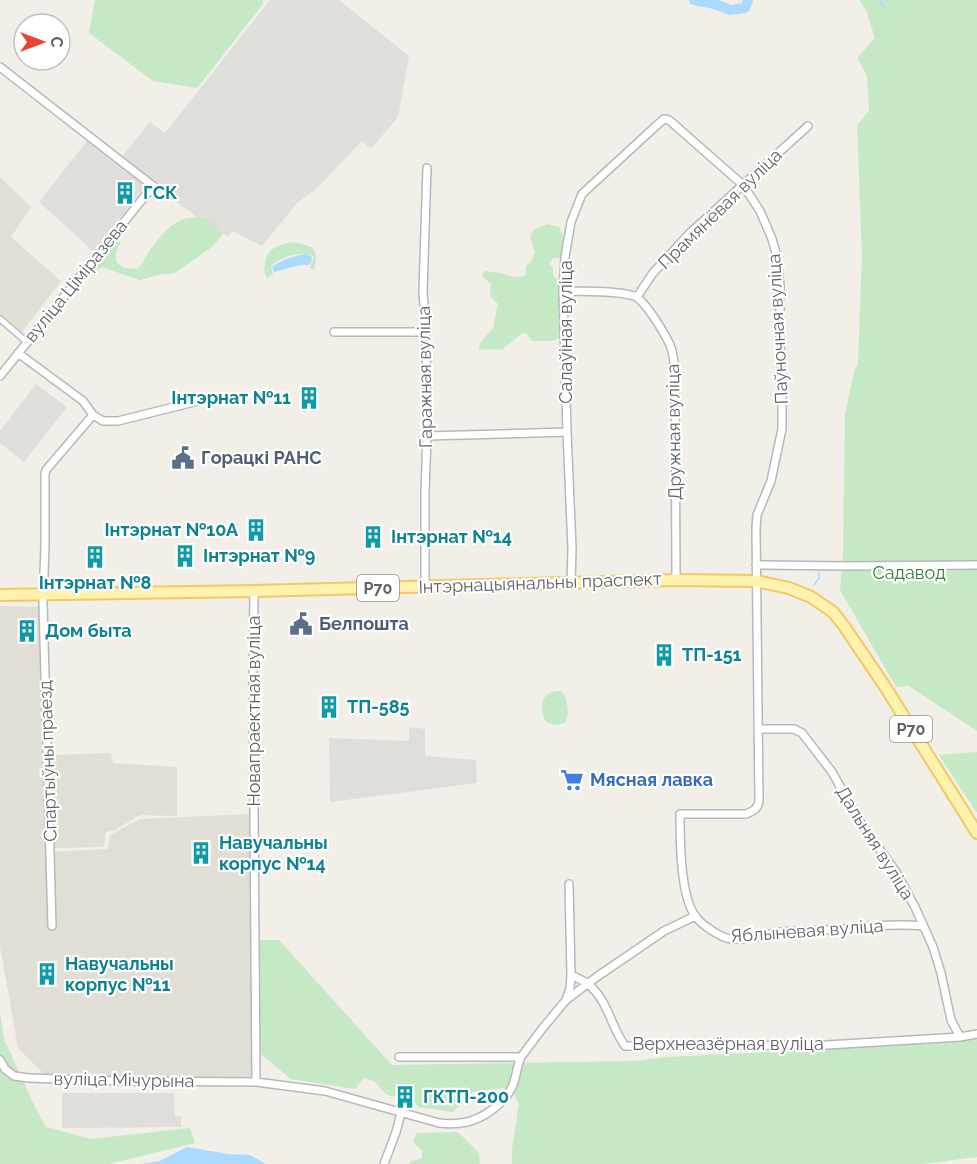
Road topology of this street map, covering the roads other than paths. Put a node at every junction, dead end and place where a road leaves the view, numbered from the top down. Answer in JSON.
{"nodes":[{"id":1,"x":0,"y":67,"type":"edge"},
{"id":2,"x":664,"y":119,"type":"joint"},
{"id":3,"x":808,"y":126,"type":"dead end"},
{"id":4,"x":427,"y":168,"type":"dead end"},
{"id":5,"x":743,"y":185,"type":"junction"},
{"id":6,"x":563,"y":291,"type":"junction"},
{"id":7,"x":636,"y":297,"type":"junction"},
{"id":8,"x":0,"y":319,"type":"edge"},
{"id":9,"x":334,"y":332,"type":"dead end"},
{"id":10,"x":426,"y":332,"type":"junction"},
{"id":11,"x":27,"y":342,"type":"junction"},
{"id":12,"x":18,"y":353,"type":"junction"},
{"id":13,"x":0,"y":376,"type":"edge"},
{"id":14,"x":206,"y":399,"type":"dead end"},
{"id":15,"x":93,"y":415,"type":"junction"},
{"id":16,"x":567,"y":432,"type":"junction"},
{"id":17,"x":428,"y":436,"type":"junction"},
{"id":18,"x":756,"y":565,"type":"junction"},
{"id":19,"x":977,"y":565,"type":"edge"},
{"id":20,"x":676,"y":580,"type":"junction"},
{"id":21,"x":756,"y":581,"type":"junction"},
{"id":22,"x":571,"y":583,"type":"junction"},
{"id":23,"x":425,"y":586,"type":"junction"},
{"id":24,"x":254,"y":591,"type":"junction"},
{"id":25,"x":0,"y":595,"type":"edge"},
{"id":26,"x":43,"y":595,"type":"junction"},
{"id":27,"x":758,"y":729,"type":"junction"},
{"id":28,"x":977,"y":833,"type":"edge"},
{"id":29,"x":569,"y":884,"type":"dead end"},
{"id":30,"x":695,"y":916,"type":"junction"},
{"id":31,"x":52,"y":926,"type":"dead end"},
{"id":32,"x":923,"y":926,"type":"junction"},
{"id":33,"x":571,"y":975,"type":"junction"},
{"id":34,"x":588,"y":984,"type":"junction"},
{"id":35,"x":566,"y":1000,"type":"junction"},
{"id":36,"x":977,"y":1034,"type":"edge"},
{"id":37,"x":960,"y":1037,"type":"junction"},
{"id":38,"x":399,"y":1057,"type":"dead end"},
{"id":39,"x":521,"y":1057,"type":"junction"},
{"id":40,"x":0,"y":1060,"type":"edge"},
{"id":41,"x":256,"y":1082,"type":"junction"},
{"id":42,"x":401,"y":1113,"type":"junction"},
{"id":43,"x":384,"y":1164,"type":"edge"}],
"edges":[{"from":1,"to":11,"type":"street","name":"вуліца Ціміразева"},
{"from":2,"to":5,"type":"street","name":"Паўночная вуліца"},
{"from":2,"to":6,"type":"street","name":"Салаўіная вуліца"},
{"from":3,"to":5,"type":"street","name":"Прамянёвая вуліца"},
{"from":4,"to":10,"type":"street","name":"Гаражная вуліца"},
{"from":5,"to":7,"type":"street","name":"Прамянёвая вуліца"},
{"from":5,"to":18,"type":"street","name":"Паўночная вуліца"},
{"from":6,"to":7,"type":"street"},
{"from":6,"to":16,"type":"street","name":"Салаўіная вуліца"},
{"from":7,"to":20,"type":"street","name":"Дружная вуліца"},
{"from":8,"to":11,"type":"street"},
{"from":9,"to":10,"type":"street"},
{"from":10,"to":17,"type":"street","name":"Гаражная вуліца"},
{"from":11,"to":12,"type":"street","name":"вуліца Ціміразева"},
{"from":12,"to":13,"type":"street","name":"вуліца Ціміразева"},
{"from":12,"to":15,"type":"street"},
{"from":14,"to":15,"type":"street"},
{"from":15,"to":26,"type":"street","name":"Спартыўны праезд"},
{"from":16,"to":17,"type":"street"},
{"from":16,"to":22,"type":"street","name":"Салаўіная вуліца"},
{"from":17,"to":23,"type":"street","name":"Гаражная вуліца"},
{"from":18,"to":19,"type":"street"},
{"from":18,"to":21,"type":"street","name":"Паўночная вуліца"},
{"from":20,"to":21,"type":"main road","name":"Інтэрнацыянальны праспект","number":"Р70"},
{"from":20,"to":22,"type":"main road","name":"Інтэрнацыянальны праспект","number":"Р70"},
{"from":21,"to":27,"type":"street"},
{"from":21,"to":28,"type":"main road","number":"Р70"},
{"from":22,"to":23,"type":"main road","name":"Інтэрнацыянальны праспект","number":"Р70"},
{"from":23,"to":24,"type":"main road","name":"Інтэрнацыянальны праспект","number":"Р70"},
{"from":24,"to":26,"type":"main road","name":"Інтэрнацыянальны праспект","number":"Р70"},
{"from":24,"to":41,"type":"street","name":"Новапраектная вуліца"},
{"from":25,"to":26,"type":"main road","name":"Інтэрнацыянальны праспект","number":"Р70"},
{"from":26,"to":31,"type":"street","name":"Спартыўны праезд"},
{"from":27,"to":30,"type":"street"},
{"from":27,"to":32,"type":"street","name":"Дальняя вуліца"},
{"from":29,"to":33,"type":"street"},
{"from":30,"to":32,"type":"street","name":"Яблыневая вуліца"},
{"from":30,"to":34,"type":"street"},
{"from":32,"to":37,"type":"street","name":"Дальняя вуліца"},
{"from":33,"to":34,"type":"street","name":"Верхнеазёрная вуліца"},
{"from":33,"to":35,"type":"street"},
{"from":34,"to":35,"type":"street"},
{"from":34,"to":37,"type":"street","name":"Верхнеазёрная вуліца"},
{"from":35,"to":39,"type":"street"},
{"from":36,"to":37,"type":"street","name":"Верхнеазёрная вуліца"},
{"from":38,"to":39,"type":"street"},
{"from":39,"to":42,"type":"street","name":"вуліца Мічурына"},
{"from":40,"to":41,"type":"street","name":"вуліца Мічурына"},
{"from":41,"to":42,"type":"street","name":"вуліца Мічурына"},
{"from":42,"to":43,"type":"street"}]}
